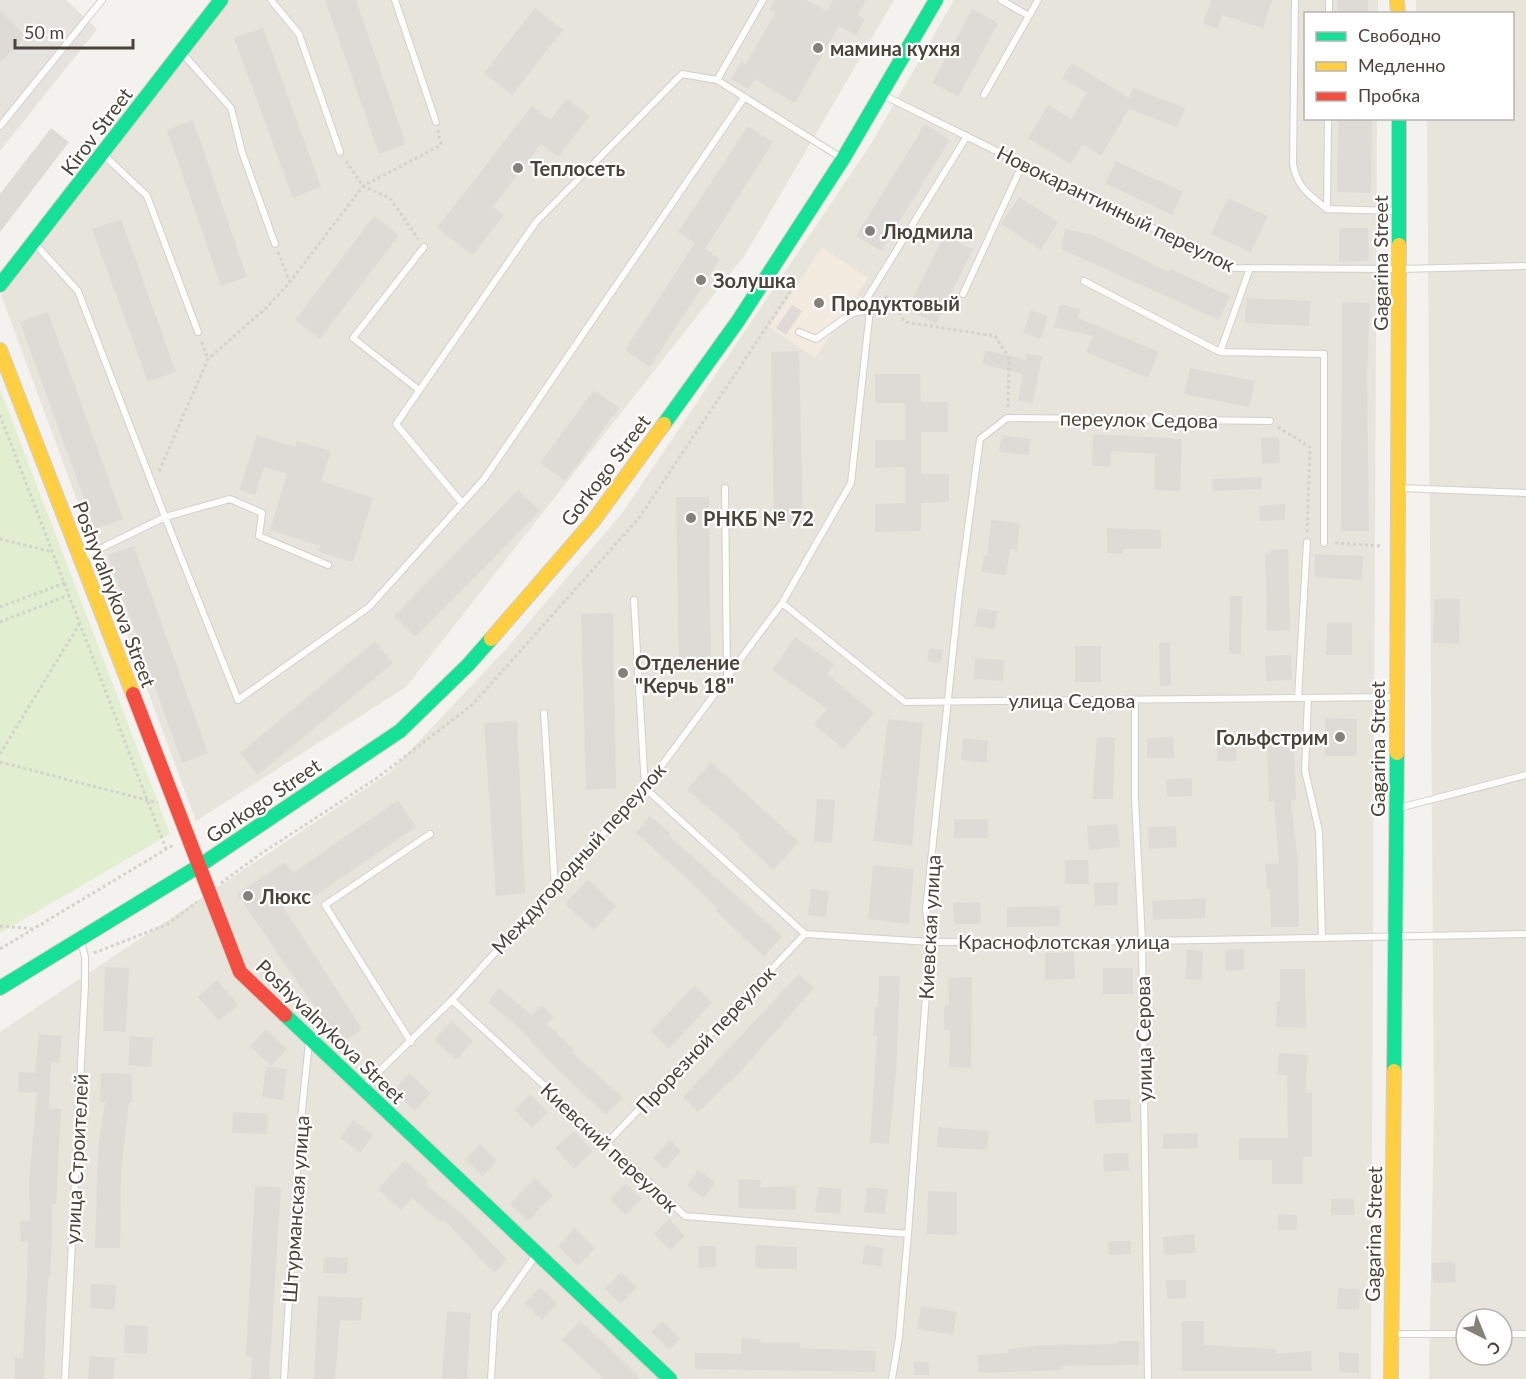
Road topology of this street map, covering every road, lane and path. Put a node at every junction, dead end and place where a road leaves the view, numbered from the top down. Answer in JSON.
{"nodes":[{"id":1,"x":102,"y":0,"type":"edge"},
{"id":2,"x":221,"y":0,"type":"edge"},
{"id":3,"x":271,"y":0,"type":"edge"},
{"id":4,"x":395,"y":0,"type":"edge"},
{"id":5,"x":763,"y":0,"type":"edge"},
{"id":6,"x":936,"y":0,"type":"edge"},
{"id":7,"x":1001,"y":0,"type":"edge"},
{"id":8,"x":1038,"y":0,"type":"edge"},
{"id":9,"x":1295,"y":0,"type":"edge"},
{"id":10,"x":1029,"y":16,"type":"junction"},
{"id":11,"x":181,"y":52,"type":"junction"},
{"id":12,"x":717,"y":80,"type":"junction"},
{"id":13,"x":881,"y":95,"type":"junction"},
{"id":14,"x":984,"y":95,"type":"dead end"},
{"id":15,"x":744,"y":98,"type":"junction"},
{"id":16,"x":1328,"y":120,"type":"edge"},
{"id":17,"x":1399,"y":120,"type":"edge"},
{"id":18,"x":436,"y":122,"type":"dead end"},
{"id":19,"x":0,"y":126,"type":"edge"},
{"id":20,"x":967,"y":136,"type":"junction"},
{"id":21,"x":441,"y":145,"type":"dead end"},
{"id":22,"x":340,"y":152,"type":"joint"},
{"id":23,"x":103,"y":154,"type":"junction"},
{"id":24,"x":843,"y":159,"type":"junction"},
{"id":25,"x":1023,"y":163,"type":"junction"},
{"id":26,"x":363,"y":186,"type":"junction"},
{"id":27,"x":1327,"y":209,"type":"junction"},
{"id":28,"x":1400,"y":211,"type":"junction"},
{"id":29,"x":35,"y":243,"type":"junction"},
{"id":30,"x":275,"y":244,"type":"joint"},
{"id":31,"x":424,"y":247,"type":"joint"},
{"id":32,"x":1526,"y":266,"type":"edge"},
{"id":33,"x":1250,"y":268,"type":"junction"},
{"id":34,"x":1399,"y":269,"type":"junction"},
{"id":35,"x":1084,"y":281,"type":"dead end"},
{"id":36,"x":290,"y":282,"type":"junction"},
{"id":37,"x":0,"y":285,"type":"edge"},
{"id":38,"x":963,"y":294,"type":"dead end"},
{"id":39,"x":864,"y":303,"type":"joint"},
{"id":40,"x":198,"y":332,"type":"joint"},
{"id":41,"x":799,"y":332,"type":"dead end"},
{"id":42,"x":0,"y":350,"type":"edge"},
{"id":43,"x":1220,"y":352,"type":"junction"},
{"id":44,"x":208,"y":359,"type":"junction"},
{"id":45,"x":419,"y":390,"type":"junction"},
{"id":46,"x":0,"y":415,"type":"edge"},
{"id":47,"x":1007,"y":418,"type":"junction"},
{"id":48,"x":1270,"y":421,"type":"dead end"},
{"id":49,"x":725,"y":488,"type":"dead end"},
{"id":50,"x":1398,"y":488,"type":"junction"},
{"id":51,"x":153,"y":489,"type":"junction"},
{"id":52,"x":1526,"y":493,"type":"edge"},
{"id":53,"x":462,"y":503,"type":"junction"},
{"id":54,"x":165,"y":517,"type":"junction"},
{"id":55,"x":0,"y":539,"type":"edge"},
{"id":56,"x":1307,"y":542,"type":"dead end"},
{"id":57,"x":1324,"y":543,"type":"dead end"},
{"id":58,"x":53,"y":552,"type":"junction"},
{"id":59,"x":80,"y":558,"type":"junction"},
{"id":60,"x":328,"y":565,"type":"dead end"},
{"id":61,"x":65,"y":583,"type":"junction"},
{"id":62,"x":69,"y":595,"type":"junction"},
{"id":63,"x":634,"y":600,"type":"dead end"},
{"id":64,"x":782,"y":603,"type":"junction"},
{"id":65,"x":0,"y":607,"type":"edge"},
{"id":66,"x":0,"y":622,"type":"edge"},
{"id":67,"x":80,"y":622,"type":"junction"},
{"id":68,"x":727,"y":677,"type":"junction"},
{"id":69,"x":1397,"y":697,"type":"junction"},
{"id":70,"x":1298,"y":698,"type":"junction"},
{"id":71,"x":1308,"y":698,"type":"junction"},
{"id":72,"x":1135,"y":699,"type":"junction"},
{"id":73,"x":949,"y":701,"type":"junction"},
{"id":74,"x":544,"y":713,"type":"dead end"},
{"id":75,"x":0,"y":754,"type":"edge"},
{"id":76,"x":0,"y":762,"type":"edge"},
{"id":77,"x":1526,"y":775,"type":"edge"},
{"id":78,"x":645,"y":788,"type":"junction"},
{"id":79,"x":148,"y":800,"type":"junction"},
{"id":80,"x":176,"y":807,"type":"junction"},
{"id":81,"x":1396,"y":809,"type":"junction"},
{"id":82,"x":430,"y":834,"type":"dead end"},
{"id":83,"x":187,"y":836,"type":"junction"},
{"id":84,"x":166,"y":849,"type":"junction"},
{"id":85,"x":199,"y":866,"type":"junction"},
{"id":86,"x":555,"y":887,"type":"junction"},
{"id":87,"x":0,"y":927,"type":"edge"},
{"id":88,"x":34,"y":929,"type":"junction"},
{"id":89,"x":804,"y":934,"type":"junction"},
{"id":90,"x":1526,"y":934,"type":"edge"},
{"id":91,"x":1396,"y":936,"type":"junction"},
{"id":92,"x":1322,"y":937,"type":"junction"},
{"id":93,"x":81,"y":940,"type":"junction"},
{"id":94,"x":930,"y":942,"type":"junction"},
{"id":95,"x":1142,"y":942,"type":"junction"},
{"id":96,"x":0,"y":949,"type":"edge"},
{"id":97,"x":0,"y":988,"type":"edge"},
{"id":98,"x":452,"y":1000,"type":"junction"},
{"id":99,"x":309,"y":1038,"type":"junction"},
{"id":100,"x":411,"y":1042,"type":"junction"},
{"id":101,"x":362,"y":1088,"type":"junction"},
{"id":102,"x":606,"y":1144,"type":"junction"},
{"id":103,"x":908,"y":1234,"type":"junction"},
{"id":104,"x":537,"y":1254,"type":"junction"},
{"id":105,"x":1391,"y":1334,"type":"junction"},
{"id":106,"x":1454,"y":1334,"type":"edge"},
{"id":107,"x":65,"y":1379,"type":"edge"},
{"id":108,"x":284,"y":1379,"type":"edge"},
{"id":109,"x":491,"y":1379,"type":"edge"},
{"id":110,"x":670,"y":1379,"type":"edge"},
{"id":111,"x":892,"y":1379,"type":"edge"},
{"id":112,"x":1148,"y":1379,"type":"edge"},
{"id":113,"x":1391,"y":1379,"type":"edge"}],
"edges":[{"from":1,"to":19,"type":"lane"},
{"from":2,"to":11,"type":"main road","name":"Kirov Street"},
{"from":3,"to":22,"type":"lane"},
{"from":4,"to":18,"type":"lane"},
{"from":5,"to":12,"type":"lane"},
{"from":6,"to":13,"type":"main road","name":"Gorkogo Street"},
{"from":7,"to":10,"type":"lane"},
{"from":8,"to":10,"type":"lane"},
{"from":9,"to":27,"type":"lane"},
{"from":10,"to":14,"type":"lane"},
{"from":11,"to":23,"type":"main road","name":"Kirov Street"},
{"from":11,"to":30,"type":"lane"},
{"from":12,"to":15,"type":"lane"},
{"from":12,"to":45,"type":"lane"},
{"from":13,"to":20,"type":"lane","name":"Новокарантинный переулок"},
{"from":13,"to":24,"type":"main road","name":"Gorkogo Street"},
{"from":15,"to":24,"type":"lane"},
{"from":15,"to":53,"type":"lane"},
{"from":16,"to":27,"type":"lane"},
{"from":17,"to":28,"type":"main road","name":"Gagarina Street"},
{"from":20,"to":25,"type":"lane","name":"Новокарантинный переулок"},
{"from":20,"to":39,"type":"lane"},
{"from":21,"to":26,"type":"path"},
{"from":22,"to":26,"type":"path"},
{"from":23,"to":29,"type":"main road","name":"Kirov Street"},
{"from":23,"to":40,"type":"lane"},
{"from":24,"to":85,"type":"main road","name":"Gorkogo Street"},
{"from":25,"to":33,"type":"lane","name":"Новокарантинный переулок"},
{"from":25,"to":38,"type":"lane"},
{"from":26,"to":31,"type":"path"},
{"from":26,"to":36,"type":"path"},
{"from":27,"to":28,"type":"lane"},
{"from":28,"to":34,"type":"main road","name":"Gagarina Street"},
{"from":29,"to":37,"type":"main road","name":"Kirov Street"},
{"from":29,"to":51,"type":"lane"},
{"from":30,"to":36,"type":"path"},
{"from":31,"to":45,"type":"lane"},
{"from":32,"to":34,"type":"lane","name":"Новокарантинный переулок"},
{"from":33,"to":34,"type":"lane","name":"Новокарантинный переулок"},
{"from":33,"to":43,"type":"lane"},
{"from":34,"to":50,"type":"main road","name":"Gagarina Street"},
{"from":35,"to":43,"type":"lane"},
{"from":36,"to":44,"type":"path"},
{"from":39,"to":47,"type":"path"},
{"from":40,"to":44,"type":"path"},
{"from":41,"to":64,"type":"lane","name":"Междугородный переулок"},
{"from":42,"to":59,"type":"main road","name":"Poshyvalnykova Street"},
{"from":43,"to":57,"type":"lane"},
{"from":44,"to":51,"type":"path"},
{"from":45,"to":53,"type":"lane"},
{"from":46,"to":58,"type":"path"},
{"from":47,"to":48,"type":"lane","name":"переулок Седова"},
{"from":47,"to":73,"type":"lane","name":"Киевская улица"},
{"from":49,"to":68,"type":"lane"},
{"from":50,"to":52,"type":"lane"},
{"from":50,"to":69,"type":"main road","name":"Gagarina Street"},
{"from":51,"to":54,"type":"lane"},
{"from":53,"to":54,"type":"lane"},
{"from":54,"to":59,"type":"lane"},
{"from":54,"to":60,"type":"lane"},
{"from":55,"to":58,"type":"path"},
{"from":56,"to":70,"type":"lane"},
{"from":58,"to":61,"type":"path"},
{"from":59,"to":80,"type":"main road","name":"Poshyvalnykova Street"},
{"from":61,"to":62,"type":"path"},
{"from":61,"to":65,"type":"path"},
{"from":62,"to":66,"type":"path"},
{"from":62,"to":67,"type":"path"},
{"from":63,"to":78,"type":"lane"},
{"from":64,"to":68,"type":"lane","name":"Междугородный переулок"},
{"from":64,"to":73,"type":"lane","name":"улица Седова"},
{"from":67,"to":75,"type":"path"},
{"from":67,"to":79,"type":"path"},
{"from":68,"to":78,"type":"lane","name":"Междугородный переулок"},
{"from":69,"to":71,"type":"lane","name":"улица Седова"},
{"from":69,"to":81,"type":"main road","name":"Gagarina Street"},
{"from":70,"to":71,"type":"lane","name":"улица Седова"},
{"from":70,"to":72,"type":"lane","name":"улица Седова"},
{"from":71,"to":92,"type":"lane"},
{"from":72,"to":73,"type":"lane","name":"улица Седова"},
{"from":72,"to":95,"type":"lane","name":"улица Серова"},
{"from":73,"to":94,"type":"lane","name":"Киевская улица"},
{"from":74,"to":86,"type":"lane"},
{"from":76,"to":79,"type":"path"},
{"from":77,"to":81,"type":"lane"},
{"from":78,"to":86,"type":"lane","name":"Междугородный переулок"},
{"from":78,"to":89,"type":"lane"},
{"from":79,"to":80,"type":"path"},
{"from":79,"to":84,"type":"path"},
{"from":80,"to":83,"type":"main road","name":"Poshyvalnykova Street"},
{"from":81,"to":91,"type":"main road","name":"Gagarina Street"},
{"from":82,"to":100,"type":"lane"},
{"from":83,"to":84,"type":"path"},
{"from":83,"to":85,"type":"main road","name":"Poshyvalnykova Street"},
{"from":84,"to":88,"type":"path"},
{"from":85,"to":93,"type":"main road","name":"Gorkogo Street"},
{"from":85,"to":99,"type":"main road","name":"Poshyvalnykova Street"},
{"from":86,"to":98,"type":"lane","name":"Междугородный переулок"},
{"from":87,"to":88,"type":"path"},
{"from":88,"to":96,"type":"path"},
{"from":89,"to":94,"type":"lane","name":"Краснофлотская улица"},
{"from":89,"to":102,"type":"lane","name":"Прорезной переулок"},
{"from":90,"to":91,"type":"lane","name":"Краснофлотская улица"},
{"from":91,"to":92,"type":"lane","name":"Краснофлотская улица"},
{"from":91,"to":105,"type":"main road","name":"Gagarina Street"},
{"from":92,"to":95,"type":"lane","name":"Краснофлотская улица"},
{"from":93,"to":97,"type":"main road","name":"Gorkogo Street"},
{"from":93,"to":107,"type":"lane","name":"улица Строителей"},
{"from":94,"to":95,"type":"lane","name":"Краснофлотская улица"},
{"from":94,"to":103,"type":"lane","name":"Киевская улица"},
{"from":95,"to":112,"type":"lane","name":"улица Серова"},
{"from":98,"to":100,"type":"lane","name":"Междугородный переулок"},
{"from":98,"to":102,"type":"lane","name":"Киевский переулок"},
{"from":99,"to":101,"type":"main road","name":"Poshyvalnykova Street"},
{"from":99,"to":108,"type":"lane","name":"Штурманская улица"},
{"from":100,"to":101,"type":"lane","name":"Междугородный переулок"},
{"from":101,"to":104,"type":"main road","name":"Poshyvalnykova Street"},
{"from":102,"to":103,"type":"lane","name":"Киевский переулок"},
{"from":103,"to":111,"type":"lane","name":"Киевская улица"},
{"from":104,"to":109,"type":"lane"},
{"from":104,"to":110,"type":"main road","name":"Poshyvalnykova Street"},
{"from":105,"to":106,"type":"lane"},
{"from":105,"to":113,"type":"main road","name":"Gagarina Street"}]}
